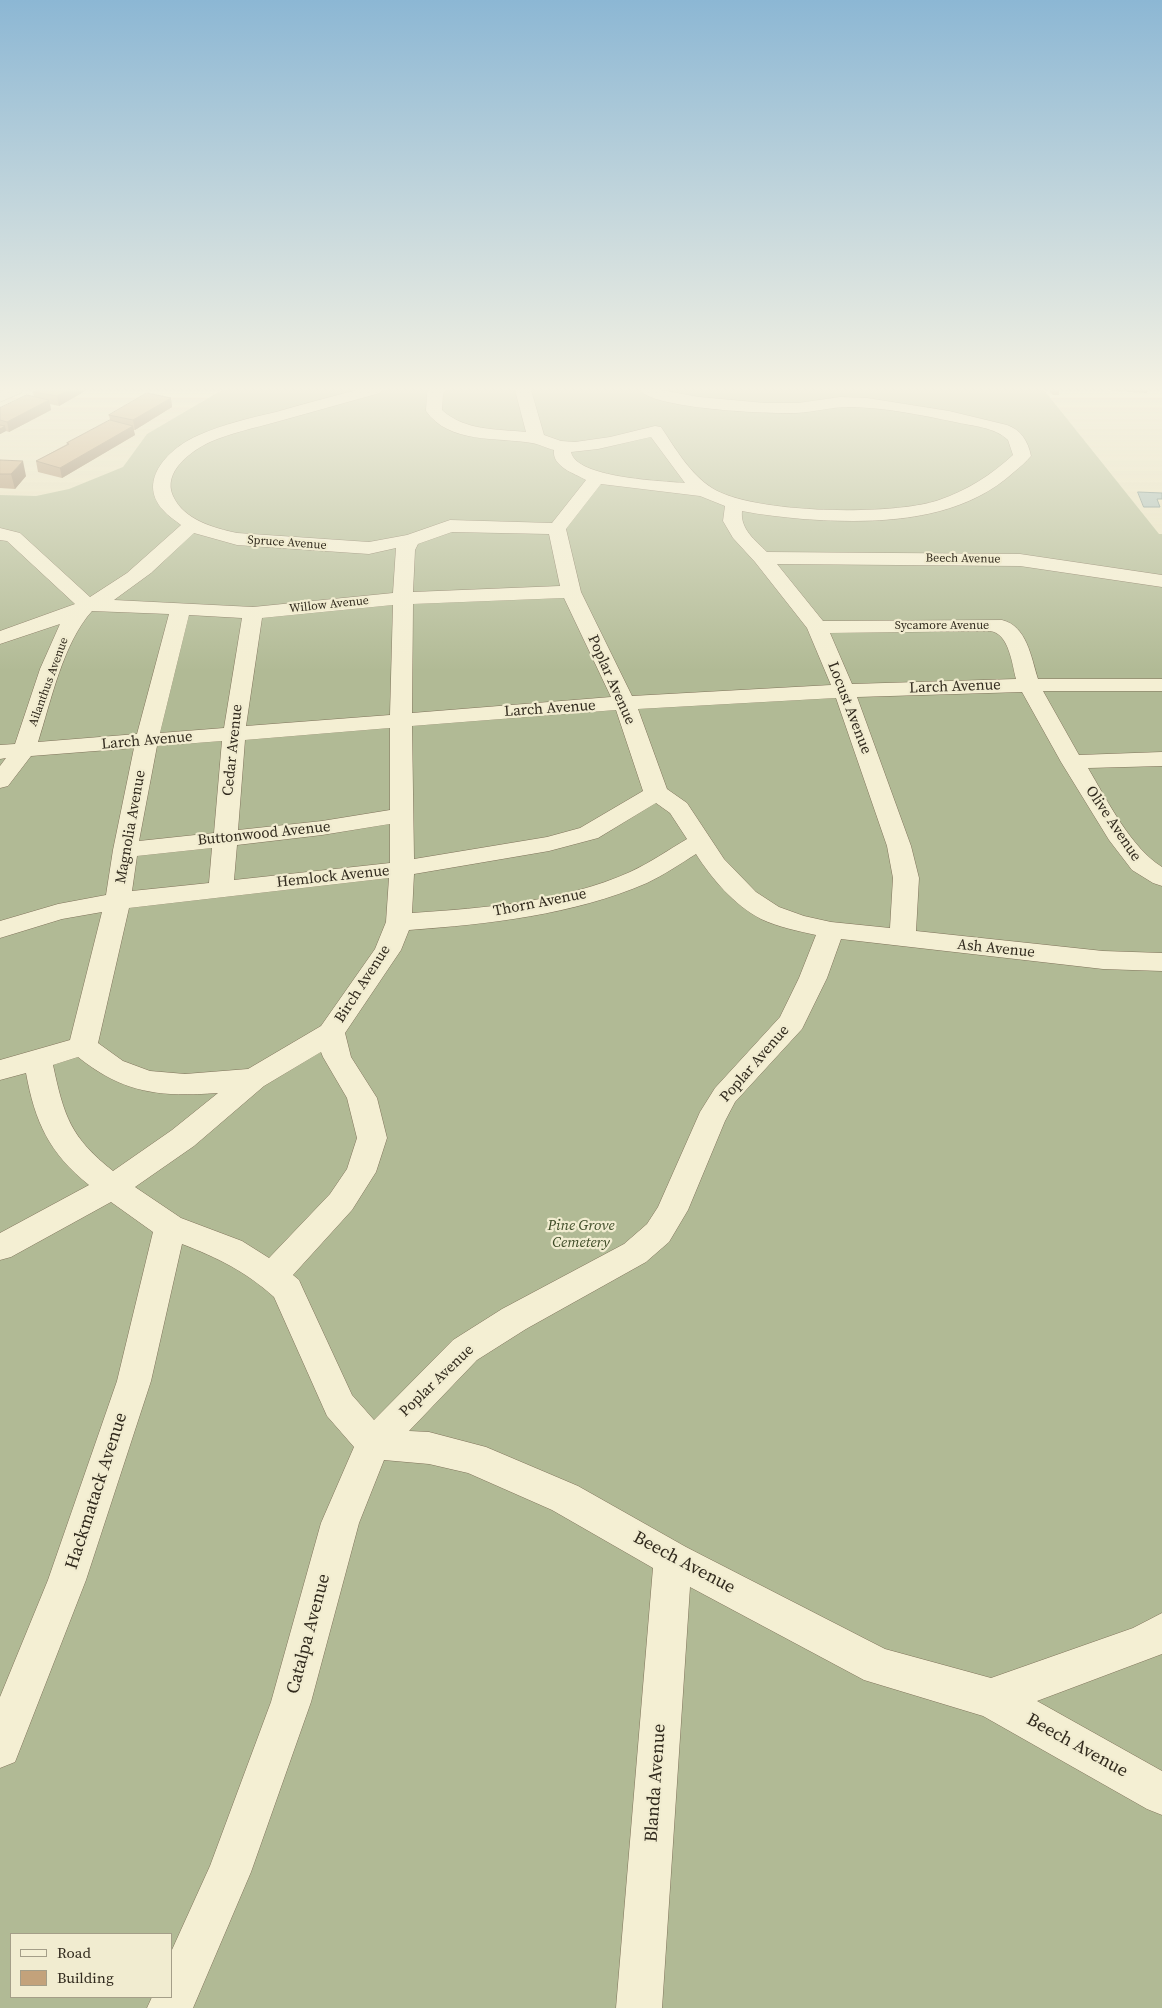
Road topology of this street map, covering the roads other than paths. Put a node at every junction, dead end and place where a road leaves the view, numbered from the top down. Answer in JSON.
{"nodes":[{"id":1,"x":161,"y":484,"type":"edge"},
{"id":2,"x":592,"y":484,"type":"edge"},
{"id":3,"x":641,"y":484,"type":"edge"},
{"id":4,"x":698,"y":484,"type":"edge"},
{"id":5,"x":990,"y":484,"type":"edge"},
{"id":6,"x":706,"y":492,"type":"junction"},
{"id":7,"x":734,"y":504,"type":"junction"},
{"id":8,"x":192,"y":525,"type":"junction"},
{"id":9,"x":557,"y":528,"type":"junction"},
{"id":10,"x":0,"y":534,"type":"edge"},
{"id":11,"x":411,"y":540,"type":"junction"},
{"id":12,"x":762,"y":558,"type":"junction"},
{"id":13,"x":1162,"y":581,"type":"edge"},
{"id":14,"x":571,"y":592,"type":"junction"},
{"id":15,"x":403,"y":598,"type":"junction"},
{"id":16,"x":87,"y":606,"type":"junction"},
{"id":17,"x":181,"y":608,"type":"junction"},
{"id":18,"x":253,"y":613,"type":"junction"},
{"id":19,"x":817,"y":627,"type":"junction"},
{"id":20,"x":0,"y":638,"type":"edge"},
{"id":21,"x":1029,"y":685,"type":"junction"},
{"id":22,"x":1162,"y":685,"type":"edge"},
{"id":23,"x":844,"y":691,"type":"junction"},
{"id":24,"x":625,"y":703,"type":"junction"},
{"id":25,"x":401,"y":720,"type":"junction"},
{"id":26,"x":234,"y":733,"type":"junction"},
{"id":27,"x":147,"y":741,"type":"junction"},
{"id":28,"x":24,"y":750,"type":"junction"},
{"id":29,"x":0,"y":752,"type":"edge"},
{"id":30,"x":1162,"y":759,"type":"edge"},
{"id":31,"x":1072,"y":762,"type":"junction"},
{"id":32,"x":0,"y":781,"type":"edge"},
{"id":33,"x":656,"y":793,"type":"junction"},
{"id":34,"x":402,"y":816,"type":"junction"},
{"id":35,"x":224,"y":838,"type":"junction"},
{"id":36,"x":699,"y":842,"type":"junction"},
{"id":37,"x":125,"y":850,"type":"junction"},
{"id":38,"x":402,"y":869,"type":"junction"},
{"id":39,"x":1162,"y":878,"type":"edge"},
{"id":40,"x":221,"y":889,"type":"junction"},
{"id":41,"x":118,"y":901,"type":"junction"},
{"id":42,"x":399,"y":922,"type":"junction"},
{"id":43,"x":0,"y":930,"type":"edge"},
{"id":44,"x":831,"y":930,"type":"junction"},
{"id":45,"x":902,"y":938,"type":"junction"},
{"id":46,"x":1162,"y":962,"type":"edge"},
{"id":47,"x":331,"y":1033,"type":"junction"},
{"id":48,"x":83,"y":1046,"type":"junction"},
{"id":49,"x":36,"y":1058,"type":"junction"},
{"id":50,"x":0,"y":1070,"type":"edge"},
{"id":51,"x":254,"y":1079,"type":"junction"},
{"id":52,"x":112,"y":1187,"type":"junction"},
{"id":53,"x":170,"y":1227,"type":"junction"},
{"id":54,"x":0,"y":1248,"type":"edge"},
{"id":55,"x":272,"y":1276,"type":"junction"},
{"id":56,"x":373,"y":1444,"type":"junction"},
{"id":57,"x":674,"y":1559,"type":"junction"},
{"id":58,"x":1162,"y":1632,"type":"edge"},
{"id":59,"x":991,"y":1698,"type":"junction"},
{"id":60,"x":0,"y":1747,"type":"edge"},
{"id":61,"x":1162,"y":1794,"type":"edge"},
{"id":62,"x":170,"y":2008,"type":"edge"},
{"id":63,"x":639,"y":2008,"type":"edge"}],
"edges":[{"from":1,"to":8,"type":"street","name":"Spruce Avenue"},
{"from":2,"to":9,"type":"street"},
{"from":3,"to":6,"type":"street"},
{"from":4,"to":6,"type":"street"},
{"from":5,"to":7,"type":"street"},
{"from":6,"to":7,"type":"street"},
{"from":7,"to":12,"type":"street","name":"Locust Avenue"},
{"from":8,"to":11,"type":"street","name":"Spruce Avenue"},
{"from":8,"to":16,"type":"street","name":"Willow Avenue"},
{"from":9,"to":11,"type":"street","name":"Spruce Avenue"},
{"from":9,"to":14,"type":"street","name":"Poplar Avenue"},
{"from":10,"to":16,"type":"street"},
{"from":11,"to":15,"type":"street","name":"Birch Avenue"},
{"from":12,"to":13,"type":"street","name":"Beech Avenue"},
{"from":12,"to":19,"type":"street","name":"Locust Avenue"},
{"from":14,"to":15,"type":"street","name":"Willow Avenue"},
{"from":14,"to":24,"type":"street","name":"Poplar Avenue"},
{"from":15,"to":18,"type":"street","name":"Willow Avenue"},
{"from":15,"to":25,"type":"street","name":"Birch Avenue"},
{"from":16,"to":17,"type":"street","name":"Willow Avenue"},
{"from":16,"to":20,"type":"street","name":"Willow Avenue"},
{"from":16,"to":28,"type":"street","name":"Ailanthus Avenue"},
{"from":17,"to":18,"type":"street","name":"Willow Avenue"},
{"from":17,"to":27,"type":"street","name":"Magnolia Avenue"},
{"from":18,"to":26,"type":"street","name":"Cedar Avenue"},
{"from":19,"to":21,"type":"street","name":"Sycamore Avenue"},
{"from":19,"to":23,"type":"street","name":"Locust Avenue"},
{"from":21,"to":22,"type":"street","name":"Larch Avenue"},
{"from":21,"to":23,"type":"street","name":"Larch Avenue"},
{"from":21,"to":31,"type":"street","name":"Sycamore Avenue"},
{"from":23,"to":24,"type":"street","name":"Larch Avenue"},
{"from":23,"to":45,"type":"street","name":"Locust Avenue"},
{"from":24,"to":25,"type":"street","name":"Larch Avenue"},
{"from":24,"to":33,"type":"street","name":"Poplar Avenue"},
{"from":25,"to":26,"type":"street","name":"Larch Avenue"},
{"from":25,"to":34,"type":"street","name":"Birch Avenue"},
{"from":26,"to":27,"type":"street","name":"Larch Avenue"},
{"from":26,"to":35,"type":"street","name":"Cedar Avenue"},
{"from":27,"to":28,"type":"street","name":"Larch Avenue"},
{"from":27,"to":37,"type":"street","name":"Magnolia Avenue"},
{"from":28,"to":29,"type":"street","name":"Larch Avenue"},
{"from":28,"to":32,"type":"street","name":"Ailanthus Avenue"},
{"from":30,"to":31,"type":"street"},
{"from":31,"to":39,"type":"street","name":"Olive Avenue"},
{"from":33,"to":36,"type":"street"},
{"from":33,"to":38,"type":"street","name":"Hemlock Avenue"},
{"from":34,"to":35,"type":"street","name":"Buttonwood Avenue"},
{"from":34,"to":38,"type":"street","name":"Birch Avenue"},
{"from":35,"to":37,"type":"street","name":"Buttonwood Avenue"},
{"from":35,"to":40,"type":"street","name":"Cedar Avenue"},
{"from":36,"to":42,"type":"street","name":"Thorn Avenue"},
{"from":36,"to":44,"type":"street"},
{"from":37,"to":41,"type":"street","name":"Magnolia Avenue"},
{"from":38,"to":40,"type":"street","name":"Hemlock Avenue"},
{"from":38,"to":42,"type":"street","name":"Birch Avenue"},
{"from":40,"to":41,"type":"street","name":"Hemlock Avenue"},
{"from":41,"to":43,"type":"street","name":"Hemlock Avenue"},
{"from":41,"to":48,"type":"street","name":"Magnolia Avenue"},
{"from":42,"to":47,"type":"street","name":"Birch Avenue"},
{"from":44,"to":45,"type":"street","name":"Ash Avenue"},
{"from":44,"to":56,"type":"street","name":"Poplar Avenue"},
{"from":45,"to":46,"type":"street","name":"Ash Avenue"},
{"from":47,"to":51,"type":"street","name":"Birch Avenue"},
{"from":47,"to":55,"type":"street"},
{"from":48,"to":49,"type":"street"},
{"from":48,"to":51,"type":"street"},
{"from":49,"to":50,"type":"street"},
{"from":49,"to":52,"type":"street"},
{"from":51,"to":52,"type":"street","name":"Birch Avenue"},
{"from":52,"to":53,"type":"street"},
{"from":52,"to":54,"type":"street","name":"Birch Avenue"},
{"from":53,"to":55,"type":"street"},
{"from":53,"to":60,"type":"street","name":"Hackmatack Avenue"},
{"from":55,"to":56,"type":"street"},
{"from":56,"to":57,"type":"street","name":"Beech Avenue"},
{"from":56,"to":62,"type":"street","name":"Catalpa Avenue"},
{"from":57,"to":59,"type":"street","name":"Beech Avenue"},
{"from":57,"to":63,"type":"street","name":"Blanda Avenue"},
{"from":58,"to":59,"type":"street"},
{"from":59,"to":61,"type":"street","name":"Beech Avenue"}]}
